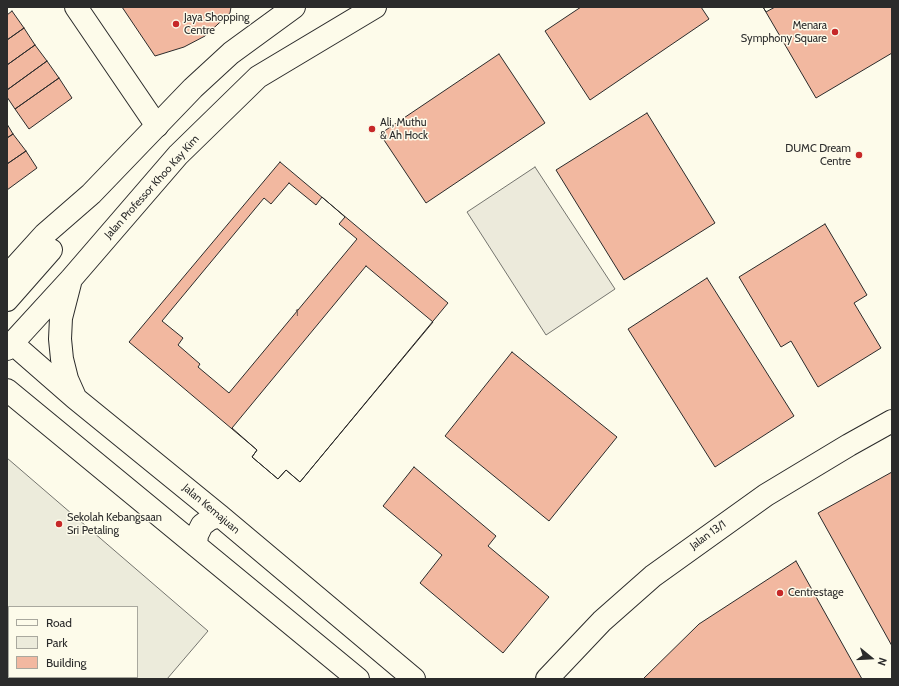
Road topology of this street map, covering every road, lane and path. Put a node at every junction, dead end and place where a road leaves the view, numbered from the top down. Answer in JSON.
{"nodes":[{"id":1,"x":76,"y":7,"type":"edge"},
{"id":2,"x":375,"y":7,"type":"edge"},
{"id":3,"x":288,"y":9,"type":"edge"},
{"id":4,"x":157,"y":126,"type":"junction"},
{"id":5,"x":91,"y":194,"type":"junction"},
{"id":6,"x":7,"y":276,"type":"edge"},
{"id":7,"x":71,"y":279,"type":"junction"},
{"id":8,"x":7,"y":300,"type":"edge"},
{"id":9,"x":9,"y":345,"type":"edge"},
{"id":10,"x":7,"y":390,"type":"edge"},
{"id":11,"x":75,"y":398,"type":"junction"},
{"id":12,"x":892,"y":421,"type":"edge"},
{"id":13,"x":220,"y":516,"type":"junction"},
{"id":14,"x":196,"y":545,"type":"junction"},
{"id":15,"x":358,"y":679,"type":"edge"},
{"id":16,"x":414,"y":679,"type":"edge"},
{"id":17,"x":547,"y":679,"type":"edge"}],
"edges":[{"from":1,"to":4,"type":"main road"},
{"from":2,"to":7,"type":"main road","name":"Jalan Professor Khoo Kay Kim"},
{"from":3,"to":4,"type":"main road"},
{"from":4,"to":5,"type":"main road"},
{"from":5,"to":6,"type":"main road"},
{"from":5,"to":8,"type":"main road"},
{"from":7,"to":9,"type":"main road","name":"Jalan Professor Khoo Kay Kim"},
{"from":7,"to":11,"type":"main road"},
{"from":9,"to":11,"type":"main road","name":"Jalan Kemajuan"},
{"from":10,"to":14,"type":"main road"},
{"from":11,"to":13,"type":"main road","name":"Jalan Kemajuan"},
{"from":12,"to":17,"type":"main road","name":"Jalan 13/1"},
{"from":13,"to":14,"type":"main road"},
{"from":13,"to":16,"type":"main road","name":"Jalan Kemajuan"},
{"from":14,"to":15,"type":"main road"}]}
